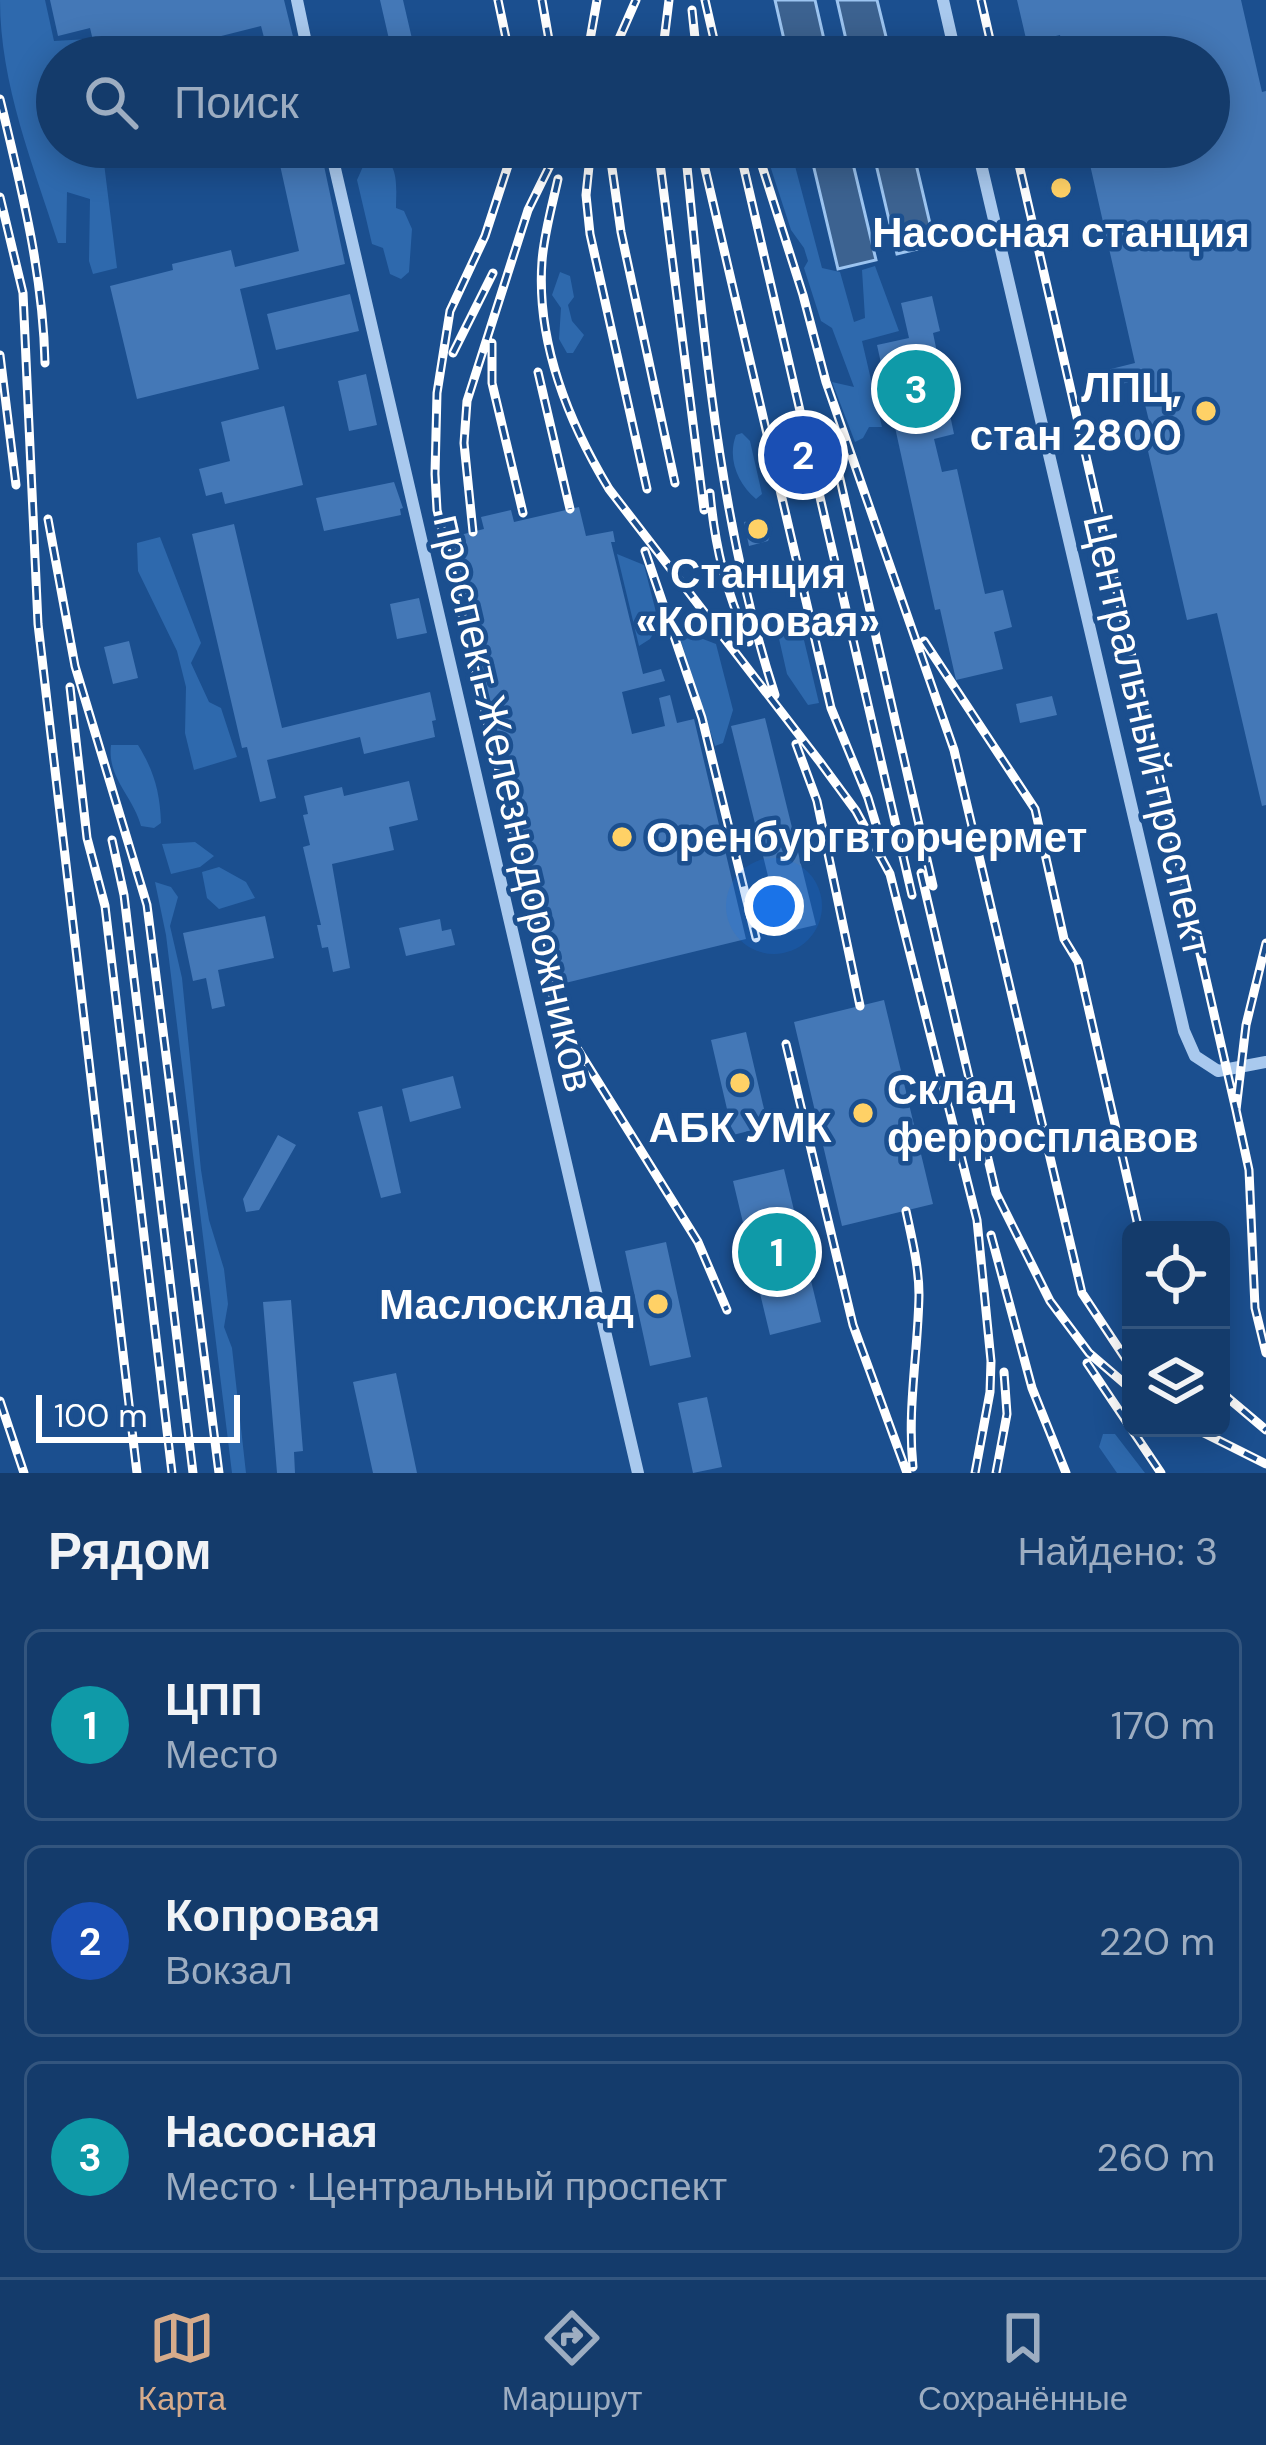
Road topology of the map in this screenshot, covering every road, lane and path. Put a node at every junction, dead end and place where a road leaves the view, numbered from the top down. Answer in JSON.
{"nodes":[{"id":1,"x":296,"y":0,"type":"edge"},
{"id":2,"x":943,"y":0,"type":"edge"},
{"id":3,"x":304,"y":36,"type":"edge"},
{"id":4,"x":951,"y":36,"type":"edge"},
{"id":5,"x":335,"y":168,"type":"edge"},
{"id":6,"x":982,"y":168,"type":"edge"},
{"id":7,"x":1266,"y":1062,"type":"edge"},
{"id":8,"x":638,"y":1473,"type":"edge"}],
"edges":[{"from":1,"to":3,"type":"street"},
{"from":2,"to":4,"type":"street"},
{"from":5,"to":8,"type":"street","name":"проспект Железнодорожников"},
{"from":6,"to":7,"type":"street","name":"Центральный проспект"}]}
